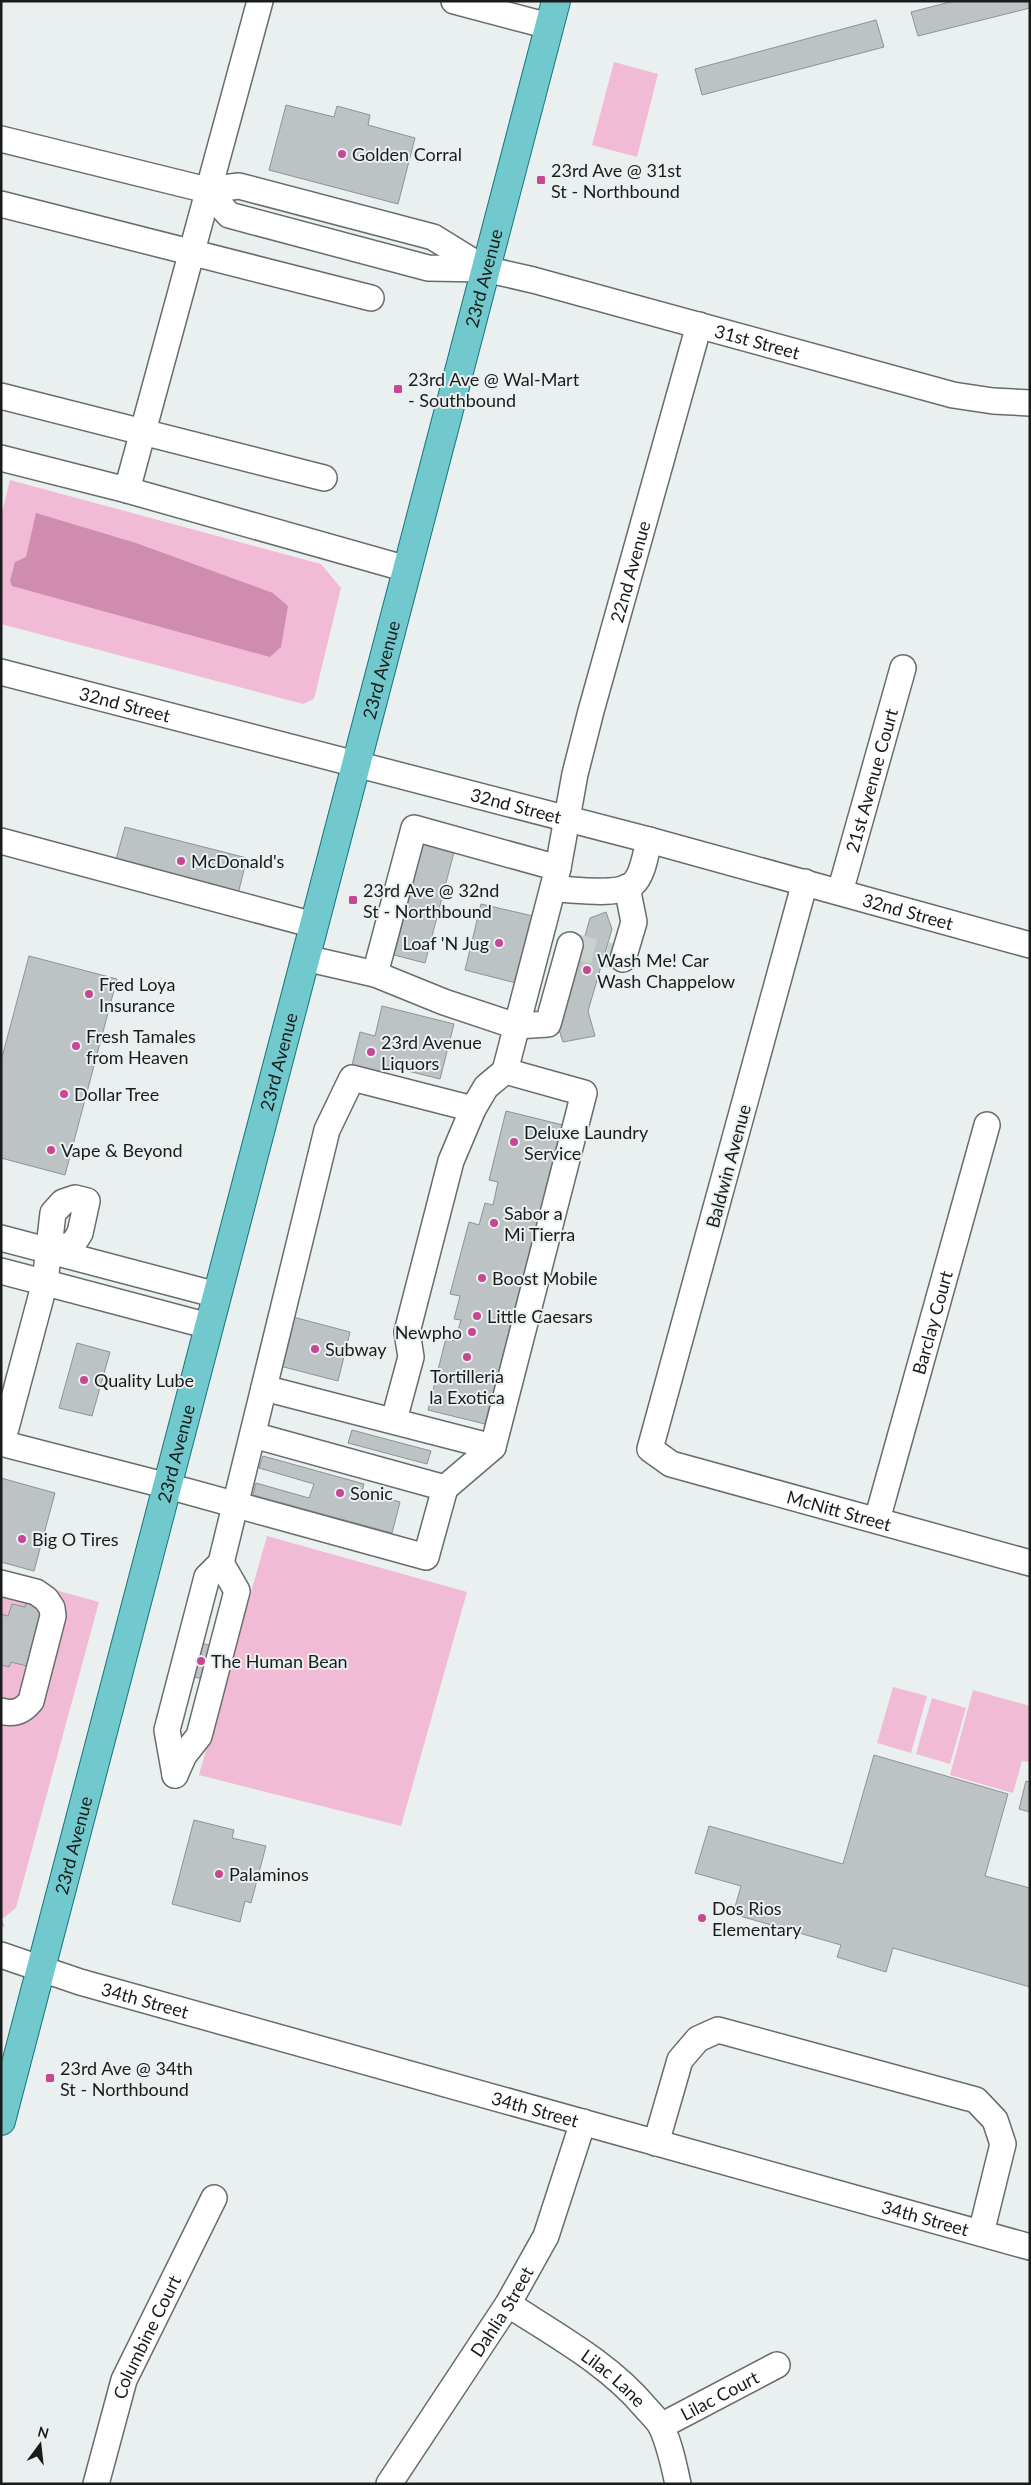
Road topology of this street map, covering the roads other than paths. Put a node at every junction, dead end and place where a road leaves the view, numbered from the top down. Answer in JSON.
{"nodes":[{"id":1,"x":260,"y":1,"type":"edge"},
{"id":2,"x":454,"y":1,"type":"edge"},
{"id":3,"x":552,"y":13,"type":"edge"},
{"id":4,"x":1,"y":139,"type":"edge"},
{"id":5,"x":207,"y":190,"type":"junction"},
{"id":6,"x":1,"y":204,"type":"edge"},
{"id":7,"x":190,"y":252,"type":"junction"},
{"id":8,"x":485,"y":269,"type":"junction"},
{"id":9,"x":371,"y":298,"type":"dead end"},
{"id":10,"x":699,"y":325,"type":"junction"},
{"id":11,"x":1,"y":396,"type":"edge"},
{"id":12,"x":1030,"y":403,"type":"edge"},
{"id":13,"x":142,"y":432,"type":"junction"},
{"id":14,"x":1,"y":458,"type":"edge"},
{"id":15,"x":324,"y":478,"type":"dead end"},
{"id":16,"x":126,"y":490,"type":"junction"},
{"id":17,"x":407,"y":569,"type":"junction"},
{"id":18,"x":903,"y":668,"type":"dead end"},
{"id":19,"x":1,"y":672,"type":"edge"},
{"id":20,"x":356,"y":766,"type":"junction"},
{"id":21,"x":567,"y":819,"type":"junction"},
{"id":22,"x":649,"y":840,"type":"junction"},
{"id":23,"x":1,"y":841,"type":"edge"},
{"id":24,"x":556,"y":878,"type":"junction"},
{"id":25,"x":805,"y":882,"type":"junction"},
{"id":26,"x":627,"y":887,"type":"junction"},
{"id":27,"x":840,"y":892,"type":"junction"},
{"id":28,"x":314,"y":925,"type":"junction"},
{"id":29,"x":570,"y":945,"type":"dead end"},
{"id":30,"x":1030,"y":945,"type":"edge"},
{"id":31,"x":305,"y":958,"type":"junction"},
{"id":32,"x":623,"y":959,"type":"dead end"},
{"id":33,"x":375,"y":974,"type":"junction"},
{"id":34,"x":516,"y":1026,"type":"junction"},
{"id":35,"x":504,"y":1071,"type":"junction"},
{"id":36,"x":473,"y":1109,"type":"junction"},
{"id":37,"x":987,"y":1125,"type":"dead end"},
{"id":38,"x":1,"y":1238,"type":"edge"},
{"id":39,"x":50,"y":1251,"type":"junction"},
{"id":40,"x":1,"y":1271,"type":"edge"},
{"id":41,"x":45,"y":1282,"type":"junction"},
{"id":42,"x":217,"y":1295,"type":"junction"},
{"id":43,"x":209,"y":1326,"type":"junction"},
{"id":44,"x":264,"y":1388,"type":"junction"},
{"id":45,"x":394,"y":1420,"type":"junction"},
{"id":46,"x":253,"y":1435,"type":"junction"},
{"id":47,"x":2,"y":1443,"type":"edge"},
{"id":48,"x":492,"y":1447,"type":"junction"},
{"id":49,"x":650,"y":1449,"type":"joint"},
{"id":50,"x":168,"y":1486,"type":"junction"},
{"id":51,"x":445,"y":1488,"type":"junction"},
{"id":52,"x":236,"y":1504,"type":"junction"},
{"id":53,"x":877,"y":1520,"type":"junction"},
{"id":54,"x":221,"y":1563,"type":"junction"},
{"id":55,"x":1030,"y":1563,"type":"edge"},
{"id":56,"x":1,"y":1583,"type":"edge"},
{"id":57,"x":1,"y":1712,"type":"edge"},
{"id":58,"x":1,"y":1955,"type":"edge"},
{"id":59,"x":41,"y":1970,"type":"junction"},
{"id":60,"x":1,"y":2121,"type":"edge"},
{"id":61,"x":583,"y":2122,"type":"junction"},
{"id":62,"x":656,"y":2143,"type":"junction"},
{"id":63,"x":214,"y":2198,"type":"dead end"},
{"id":64,"x":981,"y":2233,"type":"junction"},
{"id":65,"x":1030,"y":2247,"type":"edge"},
{"id":66,"x":508,"y":2304,"type":"junction"},
{"id":67,"x":778,"y":2365,"type":"dead end"},
{"id":68,"x":661,"y":2426,"type":"junction"},
{"id":69,"x":96,"y":2484,"type":"edge"},
{"id":70,"x":389,"y":2484,"type":"edge"},
{"id":71,"x":678,"y":2484,"type":"edge"}],
"edges":[{"from":1,"to":5,"type":"street"},
{"from":2,"to":3,"type":"street"},
{"from":3,"to":8,"type":"main road","name":"23rd Avenue"},
{"from":4,"to":5,"type":"street"},
{"from":5,"to":7,"type":"street"},
{"from":5,"to":8,"type":"street","name":"31st Street"},
{"from":6,"to":7,"type":"street"},
{"from":7,"to":9,"type":"street"},
{"from":7,"to":13,"type":"street"},
{"from":8,"to":10,"type":"street","name":"31st Street"},
{"from":8,"to":17,"type":"main road","name":"23rd Avenue"},
{"from":10,"to":12,"type":"street","name":"31st Street"},
{"from":10,"to":21,"type":"street","name":"22nd Avenue"},
{"from":11,"to":13,"type":"street"},
{"from":13,"to":15,"type":"street"},
{"from":13,"to":16,"type":"street"},
{"from":14,"to":16,"type":"street"},
{"from":16,"to":17,"type":"street"},
{"from":17,"to":20,"type":"main road","name":"23rd Avenue"},
{"from":18,"to":27,"type":"street","name":"21st Avenue Court"},
{"from":19,"to":20,"type":"street","name":"32nd Street"},
{"from":20,"to":21,"type":"street","name":"32nd Street"},
{"from":20,"to":28,"type":"main road","name":"23rd Avenue"},
{"from":21,"to":22,"type":"street","name":"32nd Street"},
{"from":21,"to":24,"type":"street","name":"22nd Avenue"},
{"from":22,"to":25,"type":"street","name":"32nd Street"},
{"from":22,"to":26,"type":"street"},
{"from":23,"to":28,"type":"street"},
{"from":24,"to":26,"type":"street"},
{"from":24,"to":33,"type":"street"},
{"from":24,"to":34,"type":"street","name":"22nd Avenue"},
{"from":25,"to":27,"type":"street","name":"32nd Street"},
{"from":25,"to":49,"type":"street","name":"Baldwin Avenue"},
{"from":26,"to":32,"type":"street"},
{"from":27,"to":30,"type":"street","name":"32nd Street"},
{"from":28,"to":31,"type":"main road","name":"23rd Avenue"},
{"from":29,"to":34,"type":"street"},
{"from":31,"to":33,"type":"street"},
{"from":31,"to":42,"type":"main road","name":"23rd Avenue"},
{"from":33,"to":34,"type":"street"},
{"from":34,"to":35,"type":"street","name":"22nd Avenue"},
{"from":35,"to":36,"type":"street"},
{"from":35,"to":48,"type":"street"},
{"from":36,"to":44,"type":"street"},
{"from":36,"to":45,"type":"street"},
{"from":37,"to":53,"type":"street","name":"Barclay Court"},
{"from":38,"to":39,"type":"street"},
{"from":39,"to":41,"type":"street"},
{"from":39,"to":42,"type":"street"},
{"from":40,"to":41,"type":"street"},
{"from":41,"to":43,"type":"street"},
{"from":41,"to":47,"type":"street"},
{"from":42,"to":43,"type":"main road","name":"23rd Avenue"},
{"from":43,"to":50,"type":"main road","name":"23rd Avenue"},
{"from":44,"to":45,"type":"street"},
{"from":44,"to":46,"type":"street"},
{"from":45,"to":48,"type":"street"},
{"from":46,"to":51,"type":"street"},
{"from":46,"to":52,"type":"street"},
{"from":47,"to":50,"type":"street"},
{"from":48,"to":51,"type":"street"},
{"from":49,"to":53,"type":"street","name":"McNitt Street"},
{"from":50,"to":52,"type":"street"},
{"from":50,"to":59,"type":"main road","name":"23rd Avenue"},
{"from":51,"to":52,"type":"street"},
{"from":52,"to":54,"type":"street"},
{"from":53,"to":55,"type":"street","name":"McNitt Street"},
{"from":54,"to":54,"type":"street"},
{"from":56,"to":57,"type":"street"},
{"from":58,"to":59,"type":"street","name":"34th Street"},
{"from":59,"to":60,"type":"main road","name":"23rd Avenue"},
{"from":59,"to":61,"type":"street","name":"34th Street"},
{"from":61,"to":62,"type":"street","name":"34th Street"},
{"from":61,"to":66,"type":"street","name":"Dahlia Street"},
{"from":62,"to":64,"type":"street","name":"34th Street"},
{"from":62,"to":64,"type":"street"},
{"from":63,"to":69,"type":"street","name":"Columbine Court"},
{"from":64,"to":65,"type":"street","name":"34th Street"},
{"from":66,"to":68,"type":"street","name":"Lilac Lane"},
{"from":66,"to":70,"type":"street","name":"Dahlia Street"},
{"from":67,"to":68,"type":"street","name":"Lilac Court"},
{"from":68,"to":71,"type":"street","name":"Lilac Lane"}]}
